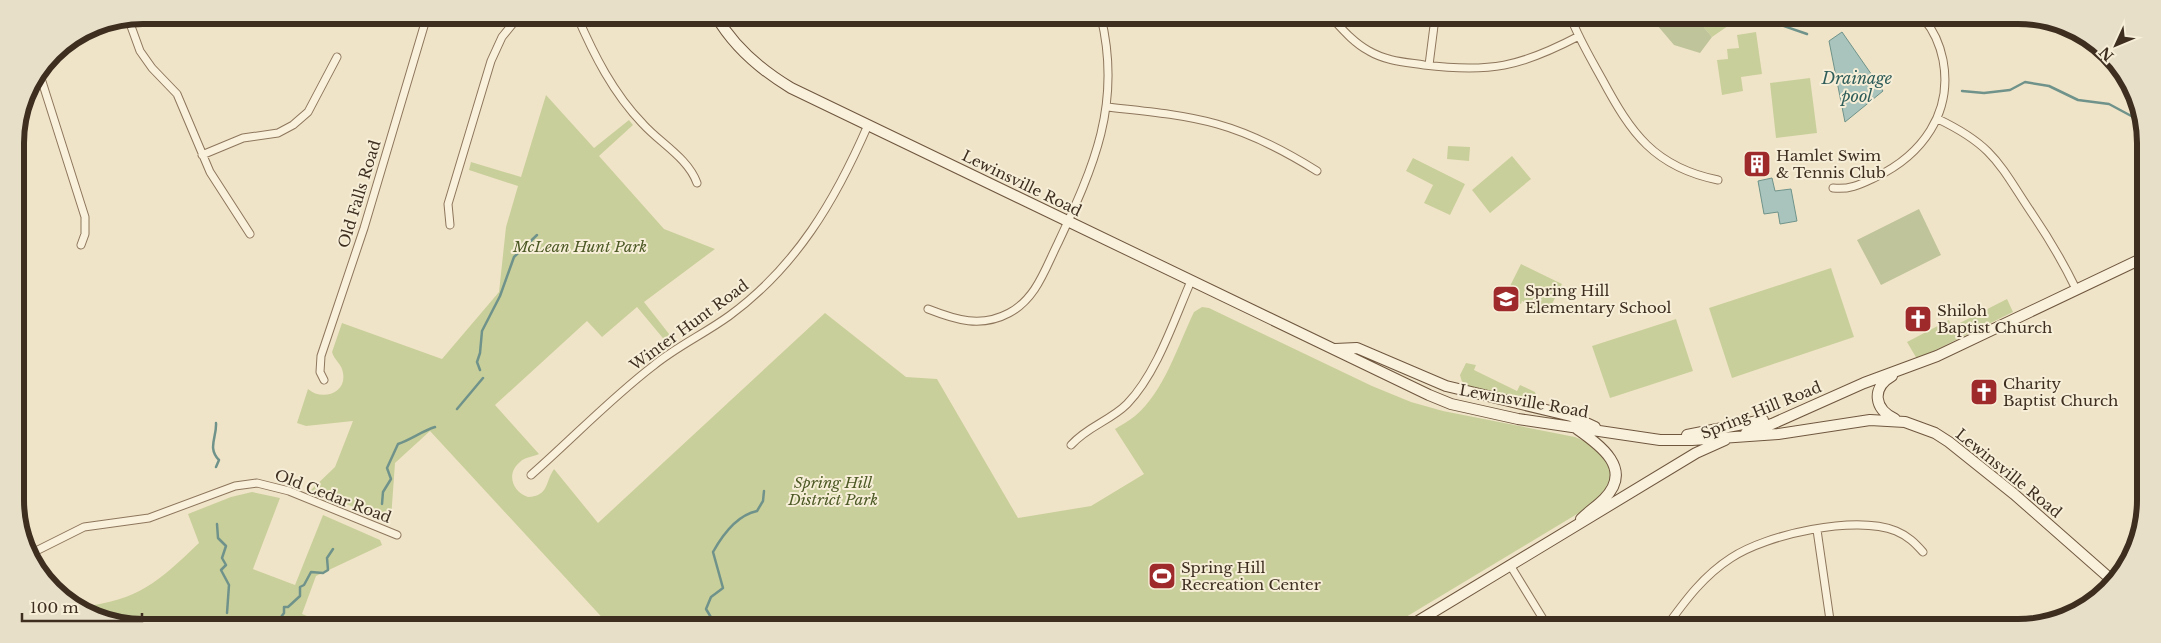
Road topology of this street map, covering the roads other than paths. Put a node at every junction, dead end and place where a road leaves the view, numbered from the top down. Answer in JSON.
{"nodes":[{"id":1,"x":425,"y":24,"type":"edge"},
{"id":2,"x":512,"y":24,"type":"edge"},
{"id":3,"x":581,"y":24,"type":"edge"},
{"id":4,"x":722,"y":24,"type":"edge"},
{"id":5,"x":1102,"y":24,"type":"edge"},
{"id":6,"x":1337,"y":24,"type":"edge"},
{"id":7,"x":1434,"y":24,"type":"edge"},
{"id":8,"x":1573,"y":24,"type":"edge"},
{"id":9,"x":1927,"y":24,"type":"edge"},
{"id":10,"x":131,"y":25,"type":"edge"},
{"id":11,"x":1578,"y":36,"type":"junction"},
{"id":12,"x":337,"y":57,"type":"dead end"},
{"id":13,"x":1429,"y":65,"type":"junction"},
{"id":14,"x":42,"y":80,"type":"edge"},
{"id":15,"x":1106,"y":107,"type":"junction"},
{"id":16,"x":1938,"y":119,"type":"junction"},
{"id":17,"x":868,"y":126,"type":"junction"},
{"id":18,"x":202,"y":155,"type":"junction"},
{"id":19,"x":1317,"y":171,"type":"dead end"},
{"id":20,"x":1718,"y":180,"type":"dead end"},
{"id":21,"x":698,"y":182,"type":"dead end"},
{"id":22,"x":1833,"y":188,"type":"dead end"},
{"id":23,"x":1068,"y":222,"type":"junction"},
{"id":24,"x":450,"y":226,"type":"dead end"},
{"id":25,"x":250,"y":234,"type":"dead end"},
{"id":26,"x":81,"y":245,"type":"dead end"},
{"id":27,"x":2137,"y":261,"type":"edge"},
{"id":28,"x":1191,"y":281,"type":"junction"},
{"id":29,"x":2076,"y":289,"type":"junction"},
{"id":30,"x":928,"y":309,"type":"dead end"},
{"id":31,"x":1336,"y":349,"type":"junction"},
{"id":32,"x":1901,"y":370,"type":"junction"},
{"id":33,"x":324,"y":380,"type":"dead end"},
{"id":34,"x":1446,"y":386,"type":"junction"},
{"id":35,"x":1429,"y":395,"type":"junction"},
{"id":36,"x":1808,"y":408,"type":"junction"},
{"id":37,"x":1540,"y":409,"type":"junction"},
{"id":38,"x":1518,"y":419,"type":"junction"},
{"id":39,"x":1896,"y":420,"type":"junction"},
{"id":40,"x":1576,"y":429,"type":"junction"},
{"id":41,"x":1600,"y":429,"type":"junction"},
{"id":42,"x":1733,"y":437,"type":"junction"},
{"id":43,"x":1660,"y":440,"type":"junction"},
{"id":44,"x":1071,"y":445,"type":"dead end"},
{"id":45,"x":531,"y":475,"type":"dead end"},
{"id":46,"x":1570,"y":530,"type":"junction"},
{"id":47,"x":1817,"y":530,"type":"junction"},
{"id":48,"x":397,"y":535,"type":"dead end"},
{"id":49,"x":35,"y":550,"type":"edge"},
{"id":50,"x":1923,"y":552,"type":"dead end"},
{"id":51,"x":1510,"y":566,"type":"junction"},
{"id":52,"x":2109,"y":578,"type":"edge"},
{"id":53,"x":1422,"y":619,"type":"edge"},
{"id":54,"x":1543,"y":619,"type":"edge"},
{"id":55,"x":1672,"y":619,"type":"edge"},
{"id":56,"x":1830,"y":619,"type":"edge"}],
"edges":[{"from":1,"to":33,"type":"street","name":"Old Falls Road"},
{"from":2,"to":24,"type":"street"},
{"from":3,"to":21,"type":"street"},
{"from":4,"to":17,"type":"main road","name":"Lewinsville Road"},
{"from":5,"to":15,"type":"street"},
{"from":6,"to":13,"type":"street"},
{"from":7,"to":13,"type":"street"},
{"from":8,"to":11,"type":"street"},
{"from":9,"to":16,"type":"street"},
{"from":10,"to":18,"type":"street"},
{"from":11,"to":13,"type":"street"},
{"from":11,"to":20,"type":"street"},
{"from":12,"to":18,"type":"street"},
{"from":14,"to":26,"type":"street"},
{"from":15,"to":19,"type":"street"},
{"from":15,"to":23,"type":"street"},
{"from":16,"to":22,"type":"street"},
{"from":16,"to":29,"type":"street"},
{"from":17,"to":23,"type":"main road","name":"Lewinsville Road"},
{"from":17,"to":45,"type":"street","name":"Winter Hunt Road"},
{"from":18,"to":25,"type":"street"},
{"from":23,"to":28,"type":"main road","name":"Lewinsville Road"},
{"from":23,"to":30,"type":"street"},
{"from":27,"to":29,"type":"main road","name":"Spring Hill Road"},
{"from":28,"to":31,"type":"main road","name":"Lewinsville Road"},
{"from":28,"to":44,"type":"street"},
{"from":29,"to":32,"type":"main road","name":"Spring Hill Road"},
{"from":31,"to":34,"type":"main road","name":"Lewinsville Road"},
{"from":31,"to":35,"type":"main road","name":"Lewinsville Road"},
{"from":32,"to":36,"type":"main road","name":"Spring Hill Road"},
{"from":32,"to":39,"type":"main road"},
{"from":34,"to":35,"type":"main road"},
{"from":34,"to":37,"type":"main road","name":"Lewinsville Road"},
{"from":35,"to":38,"type":"main road","name":"Lewinsville Road"},
{"from":36,"to":42,"type":"main road","name":"Spring Hill Road"},
{"from":36,"to":43,"type":"main road"},
{"from":37,"to":38,"type":"main road"},
{"from":37,"to":41,"type":"main road","name":"Lewinsville Road"},
{"from":38,"to":40,"type":"main road","name":"Lewinsville Road"},
{"from":39,"to":42,"type":"main road","name":"Lewinsville Road"},
{"from":39,"to":52,"type":"main road","name":"Lewinsville Road"},
{"from":40,"to":41,"type":"main road","name":"Lewinsville Road"},
{"from":40,"to":46,"type":"main road"},
{"from":41,"to":43,"type":"main road","name":"Lewinsville Road"},
{"from":42,"to":43,"type":"main road","name":"Lewinsville Road"},
{"from":42,"to":46,"type":"main road","name":"Spring Hill Road"},
{"from":46,"to":51,"type":"main road","name":"Spring Hill Road"},
{"from":47,"to":50,"type":"street"},
{"from":47,"to":55,"type":"street"},
{"from":47,"to":56,"type":"street"},
{"from":48,"to":49,"type":"street","name":"Old Cedar Road"},
{"from":51,"to":53,"type":"main road","name":"Spring Hill Road"},
{"from":51,"to":54,"type":"street"}]}
